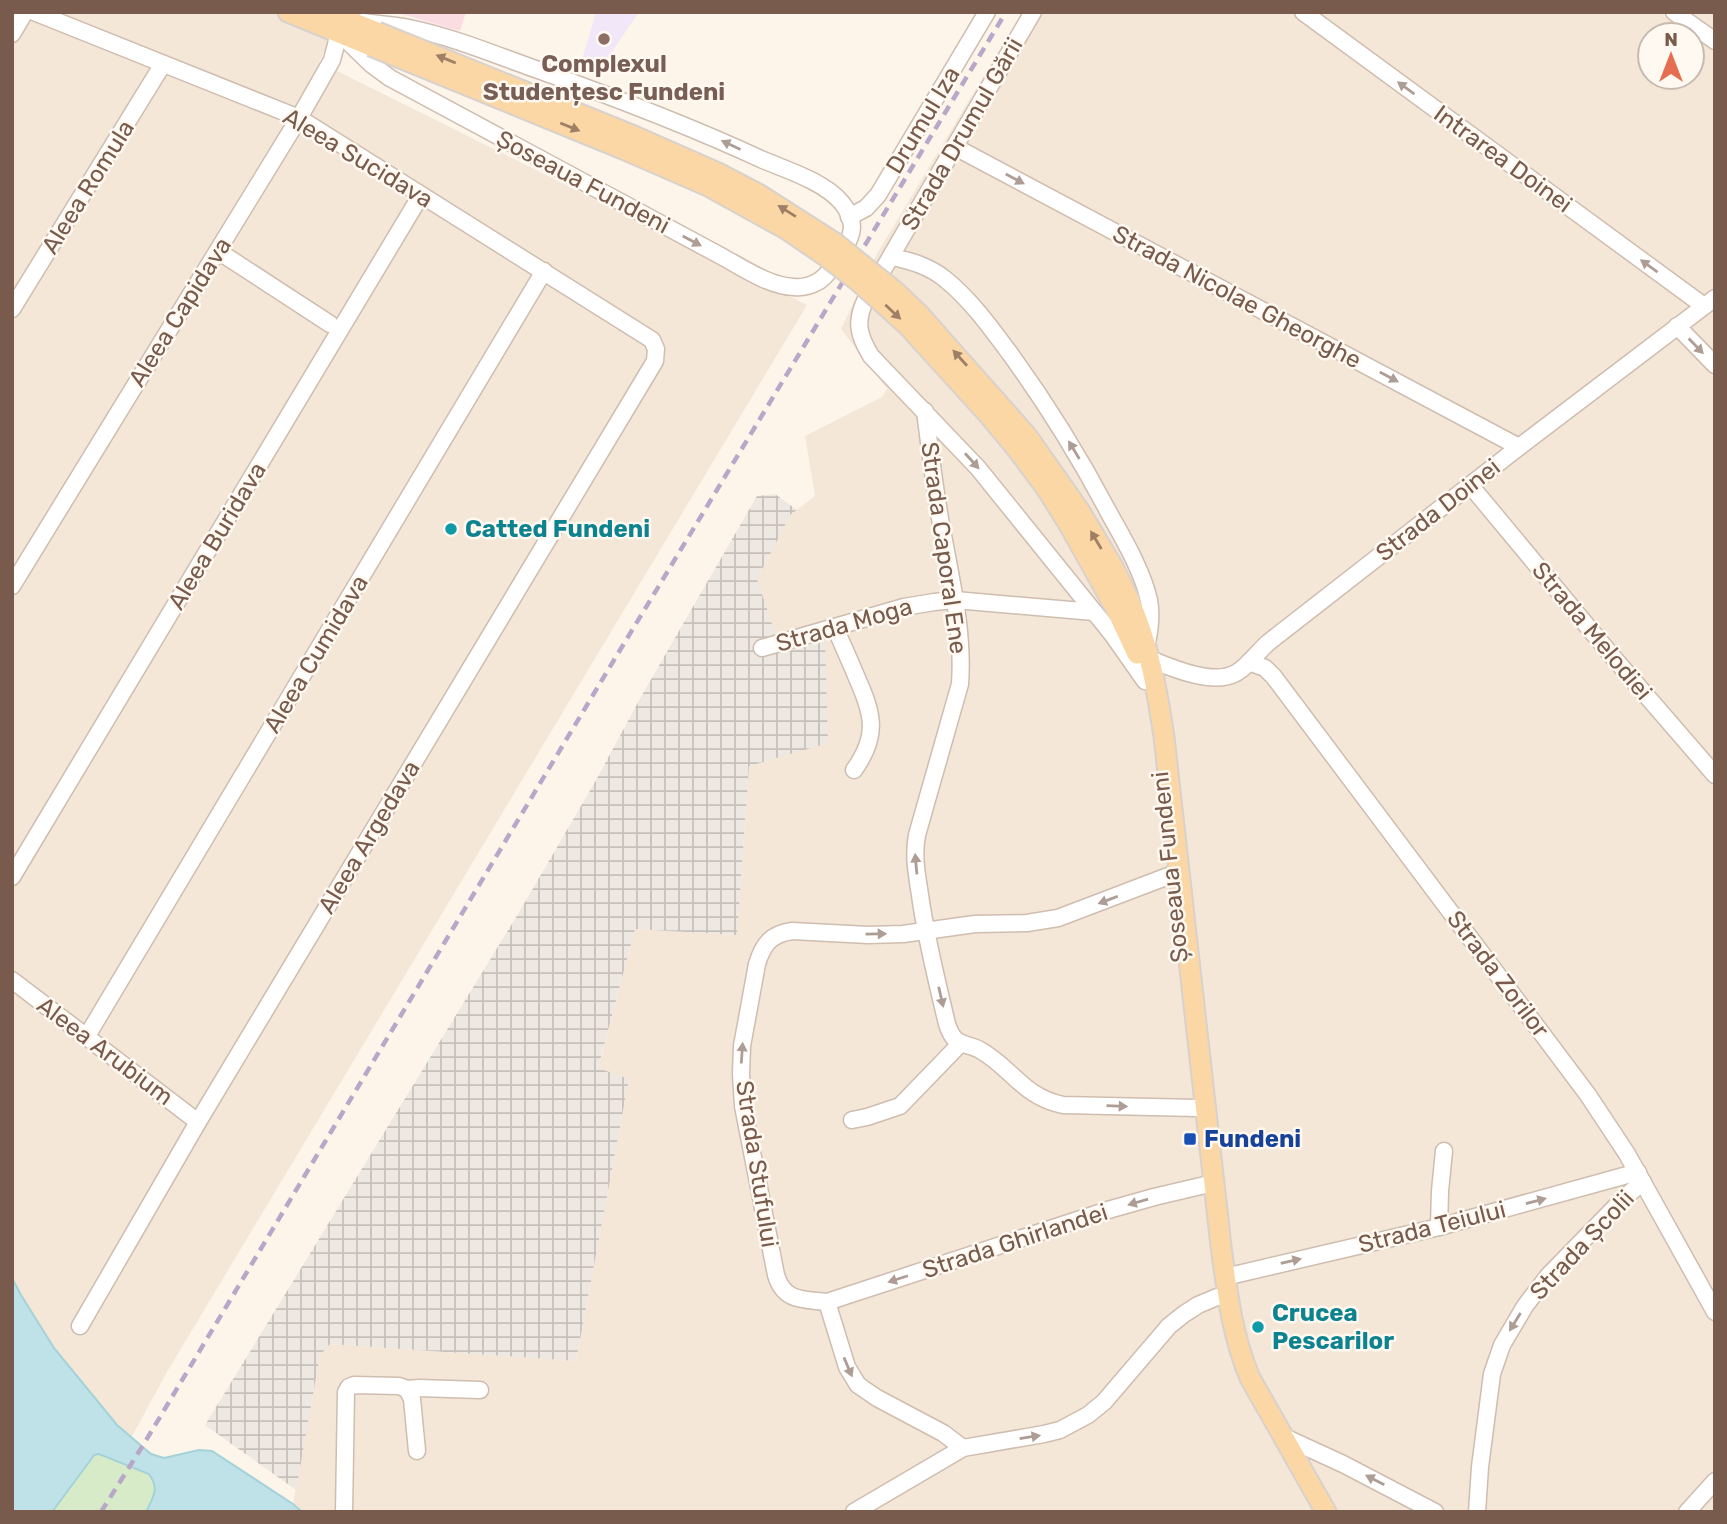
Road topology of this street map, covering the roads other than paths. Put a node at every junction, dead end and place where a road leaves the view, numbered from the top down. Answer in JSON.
{"nodes":[{"id":1,"x":26,"y":12,"type":"edge"},
{"id":2,"x":34,"y":12,"type":"edge"},
{"id":3,"x":289,"y":12,"type":"edge"},
{"id":4,"x":327,"y":12,"type":"edge"},
{"id":5,"x":987,"y":12,"type":"edge"},
{"id":6,"x":1033,"y":12,"type":"edge"},
{"id":7,"x":1303,"y":12,"type":"edge"},
{"id":8,"x":1674,"y":12,"type":"edge"},
{"id":9,"x":342,"y":27,"type":"junction"},
{"id":10,"x":12,"y":34,"type":"edge"},
{"id":11,"x":1715,"y":41,"type":"edge"},
{"id":12,"x":163,"y":64,"type":"junction"},
{"id":13,"x":299,"y":118,"type":"junction"},
{"id":14,"x":955,"y":147,"type":"junction"},
{"id":15,"x":421,"y":195,"type":"junction"},
{"id":16,"x":849,"y":217,"type":"junction"},
{"id":17,"x":218,"y":251,"type":"junction"},
{"id":18,"x":892,"y":257,"type":"junction"},
{"id":19,"x":544,"y":271,"type":"junction"},
{"id":20,"x":1709,"y":302,"type":"edge"},
{"id":21,"x":12,"y":309,"type":"edge"},
{"id":22,"x":330,"y":324,"type":"dead end"},
{"id":23,"x":1677,"y":326,"type":"junction"},
{"id":24,"x":656,"y":349,"type":"joint"},
{"id":25,"x":1715,"y":365,"type":"edge"},
{"id":26,"x":925,"y":411,"type":"junction"},
{"id":27,"x":1519,"y":447,"type":"junction"},
{"id":28,"x":1470,"y":485,"type":"junction"},
{"id":29,"x":12,"y":586,"type":"edge"},
{"id":30,"x":955,"y":600,"type":"junction"},
{"id":31,"x":1122,"y":603,"type":"junction"},
{"id":32,"x":1094,"y":612,"type":"junction"},
{"id":33,"x":835,"y":627,"type":"junction"},
{"id":34,"x":762,"y":648,"type":"dead end"},
{"id":35,"x":1148,"y":653,"type":"junction"},
{"id":36,"x":1249,"y":662,"type":"junction"},
{"id":37,"x":1145,"y":681,"type":"junction"},
{"id":38,"x":854,"y":770,"type":"dead end"},
{"id":39,"x":1715,"y":775,"type":"edge"},
{"id":40,"x":1171,"y":875,"type":"junction"},
{"id":41,"x":12,"y":877,"type":"edge"},
{"id":42,"x":925,"y":931,"type":"junction"},
{"id":43,"x":12,"y":980,"type":"edge"},
{"id":44,"x":87,"y":1036,"type":"junction"},
{"id":45,"x":961,"y":1044,"type":"junction"},
{"id":46,"x":1197,"y":1108,"type":"junction"},
{"id":47,"x":852,"y":1120,"type":"dead end"},
{"id":48,"x":198,"y":1122,"type":"junction"},
{"id":49,"x":1444,"y":1151,"type":"dead end"},
{"id":50,"x":1641,"y":1177,"type":"junction"},
{"id":51,"x":1205,"y":1185,"type":"junction"},
{"id":52,"x":1439,"y":1227,"type":"junction"},
{"id":53,"x":1225,"y":1276,"type":"junction"},
{"id":54,"x":1217,"y":1297,"type":"junction"},
{"id":55,"x":827,"y":1302,"type":"junction"},
{"id":56,"x":1715,"y":1312,"type":"edge"},
{"id":57,"x":80,"y":1326,"type":"dead end"},
{"id":58,"x":407,"y":1389,"type":"junction"},
{"id":59,"x":481,"y":1390,"type":"dead end"},
{"id":60,"x":1282,"y":1436,"type":"junction"},
{"id":61,"x":963,"y":1448,"type":"junction"},
{"id":62,"x":417,"y":1451,"type":"dead end"},
{"id":63,"x":1712,"y":1492,"type":"edge"},
{"id":64,"x":344,"y":1512,"type":"edge"},
{"id":65,"x":854,"y":1512,"type":"edge"},
{"id":66,"x":1315,"y":1512,"type":"edge"},
{"id":67,"x":1326,"y":1512,"type":"edge"},
{"id":68,"x":1435,"y":1512,"type":"edge"},
{"id":69,"x":1477,"y":1512,"type":"edge"},
{"id":70,"x":1687,"y":1512,"type":"edge"}],
"edges":[{"from":1,"to":10,"type":"street"},
{"from":2,"to":12,"type":"street","name":"Aleea Sucidava"},
{"from":3,"to":9,"type":"main road","name":"Șoseaua Fundeni"},
{"from":4,"to":9,"type":"main road","name":"Șoseaua Fundeni"},
{"from":5,"to":16,"type":"street","name":"Drumul Iza"},
{"from":6,"to":14,"type":"street","name":"Strada Drumul Gării"},
{"from":20,"to":7,"type":"street","name":"Intrarea Doinei","one_way":true},
{"from":8,"to":11,"type":"street"},
{"from":9,"to":13,"type":"street","name":"Aleea Capidava"},
{"from":16,"to":9,"type":"street","name":"Șoseaua Fundeni","one_way":true},
{"from":9,"to":16,"type":"street","name":"Șoseaua Fundeni","one_way":true},
{"from":9,"to":31,"type":"main road","name":"Șoseaua Fundeni","bridge":true},
{"from":12,"to":13,"type":"street","name":"Aleea Sucidava"},
{"from":12,"to":21,"type":"street","name":"Aleea Romula"},
{"from":13,"to":15,"type":"street","name":"Aleea Sucidava"},
{"from":13,"to":17,"type":"street","name":"Aleea Capidava"},
{"from":14,"to":18,"type":"street","name":"Strada Drumul Gării"},
{"from":14,"to":27,"type":"street","name":"Strada Nicolae Gheorghe","one_way":true},
{"from":15,"to":19,"type":"street","name":"Aleea Sucidava"},
{"from":15,"to":41,"type":"street","name":"Aleea Buridava"},
{"from":17,"to":22,"type":"street"},
{"from":17,"to":29,"type":"street","name":"Aleea Capidava"},
{"from":18,"to":26,"type":"street"},
{"from":35,"to":18,"type":"street","name":"Șoseaua Fundeni","one_way":true},
{"from":19,"to":24,"type":"street","name":"Aleea Sucidava"},
{"from":19,"to":44,"type":"street","name":"Aleea Cumidava"},
{"from":20,"to":23,"type":"street","name":"Strada Doinei"},
{"from":23,"to":25,"type":"street","one_way":true},
{"from":23,"to":27,"type":"street","name":"Strada Doinei"},
{"from":24,"to":48,"type":"street","name":"Aleea Argedava"},
{"from":26,"to":30,"type":"street","name":"Strada Caporal Ene"},
{"from":26,"to":32,"type":"street","one_way":true},
{"from":27,"to":28,"type":"street","name":"Strada Doinei"},
{"from":28,"to":36,"type":"street","name":"Strada Doinei"},
{"from":28,"to":39,"type":"street","name":"Strada Melodiei"},
{"from":30,"to":32,"type":"street","name":"Strada Moga"},
{"from":30,"to":33,"type":"street","name":"Strada Moga"},
{"from":42,"to":30,"type":"street","name":"Strada Caporal Ene","one_way":true},
{"from":31,"to":35,"type":"main road","name":"Șoseaua Fundeni"},
{"from":31,"to":37,"type":"main road","name":"Șoseaua Fundeni"},
{"from":32,"to":37,"type":"street"},
{"from":33,"to":34,"type":"street","name":"Strada Moga"},
{"from":33,"to":38,"type":"street"},
{"from":35,"to":36,"type":"street","name":"Strada Doinei"},
{"from":35,"to":53,"type":"main road","name":"Șoseaua Fundeni"},
{"from":36,"to":50,"type":"street","name":"Strada Zorilor"},
{"from":37,"to":40,"type":"main road","name":"Șoseaua Fundeni"},
{"from":40,"to":42,"type":"street","one_way":true},
{"from":40,"to":46,"type":"main road","name":"Șoseaua Fundeni"},
{"from":42,"to":45,"type":"street","name":"Strada Caporal Ene","one_way":true},
{"from":55,"to":42,"type":"street","name":"Strada Stufului","one_way":true},
{"from":43,"to":44,"type":"street","name":"Aleea Arubium"},
{"from":44,"to":48,"type":"street","name":"Aleea Arubium"},
{"from":45,"to":46,"type":"street","one_way":true},
{"from":45,"to":47,"type":"street"},
{"from":46,"to":51,"type":"main road","name":"Șoseaua Fundeni"},
{"from":48,"to":57,"type":"street","name":"Aleea Argedava"},
{"from":49,"to":52,"type":"street"},
{"from":52,"to":50,"type":"street","name":"Strada Teiului","one_way":true},
{"from":50,"to":56,"type":"street","name":"Strada Zorilor"},
{"from":50,"to":69,"type":"street","name":"Strada Școlii","one_way":true},
{"from":51,"to":54,"type":"main road","name":"Șoseaua Fundeni"},
{"from":51,"to":55,"type":"street","name":"Strada Ghirlandei","one_way":true},
{"from":53,"to":52,"type":"street","name":"Strada Teiului","one_way":true},
{"from":53,"to":60,"type":"main road","name":"Șoseaua Fundeni"},
{"from":61,"to":54,"type":"street","one_way":true},
{"from":54,"to":66,"type":"main road","name":"Șoseaua Fundeni"},
{"from":55,"to":61,"type":"street","one_way":true},
{"from":58,"to":59,"type":"street"},
{"from":58,"to":62,"type":"street"},
{"from":58,"to":64,"type":"street"},
{"from":60,"to":67,"type":"main road","name":"Șoseaua Fundeni"},
{"from":68,"to":60,"type":"street","one_way":true},
{"from":61,"to":65,"type":"street"},
{"from":63,"to":70,"type":"street"}]}
